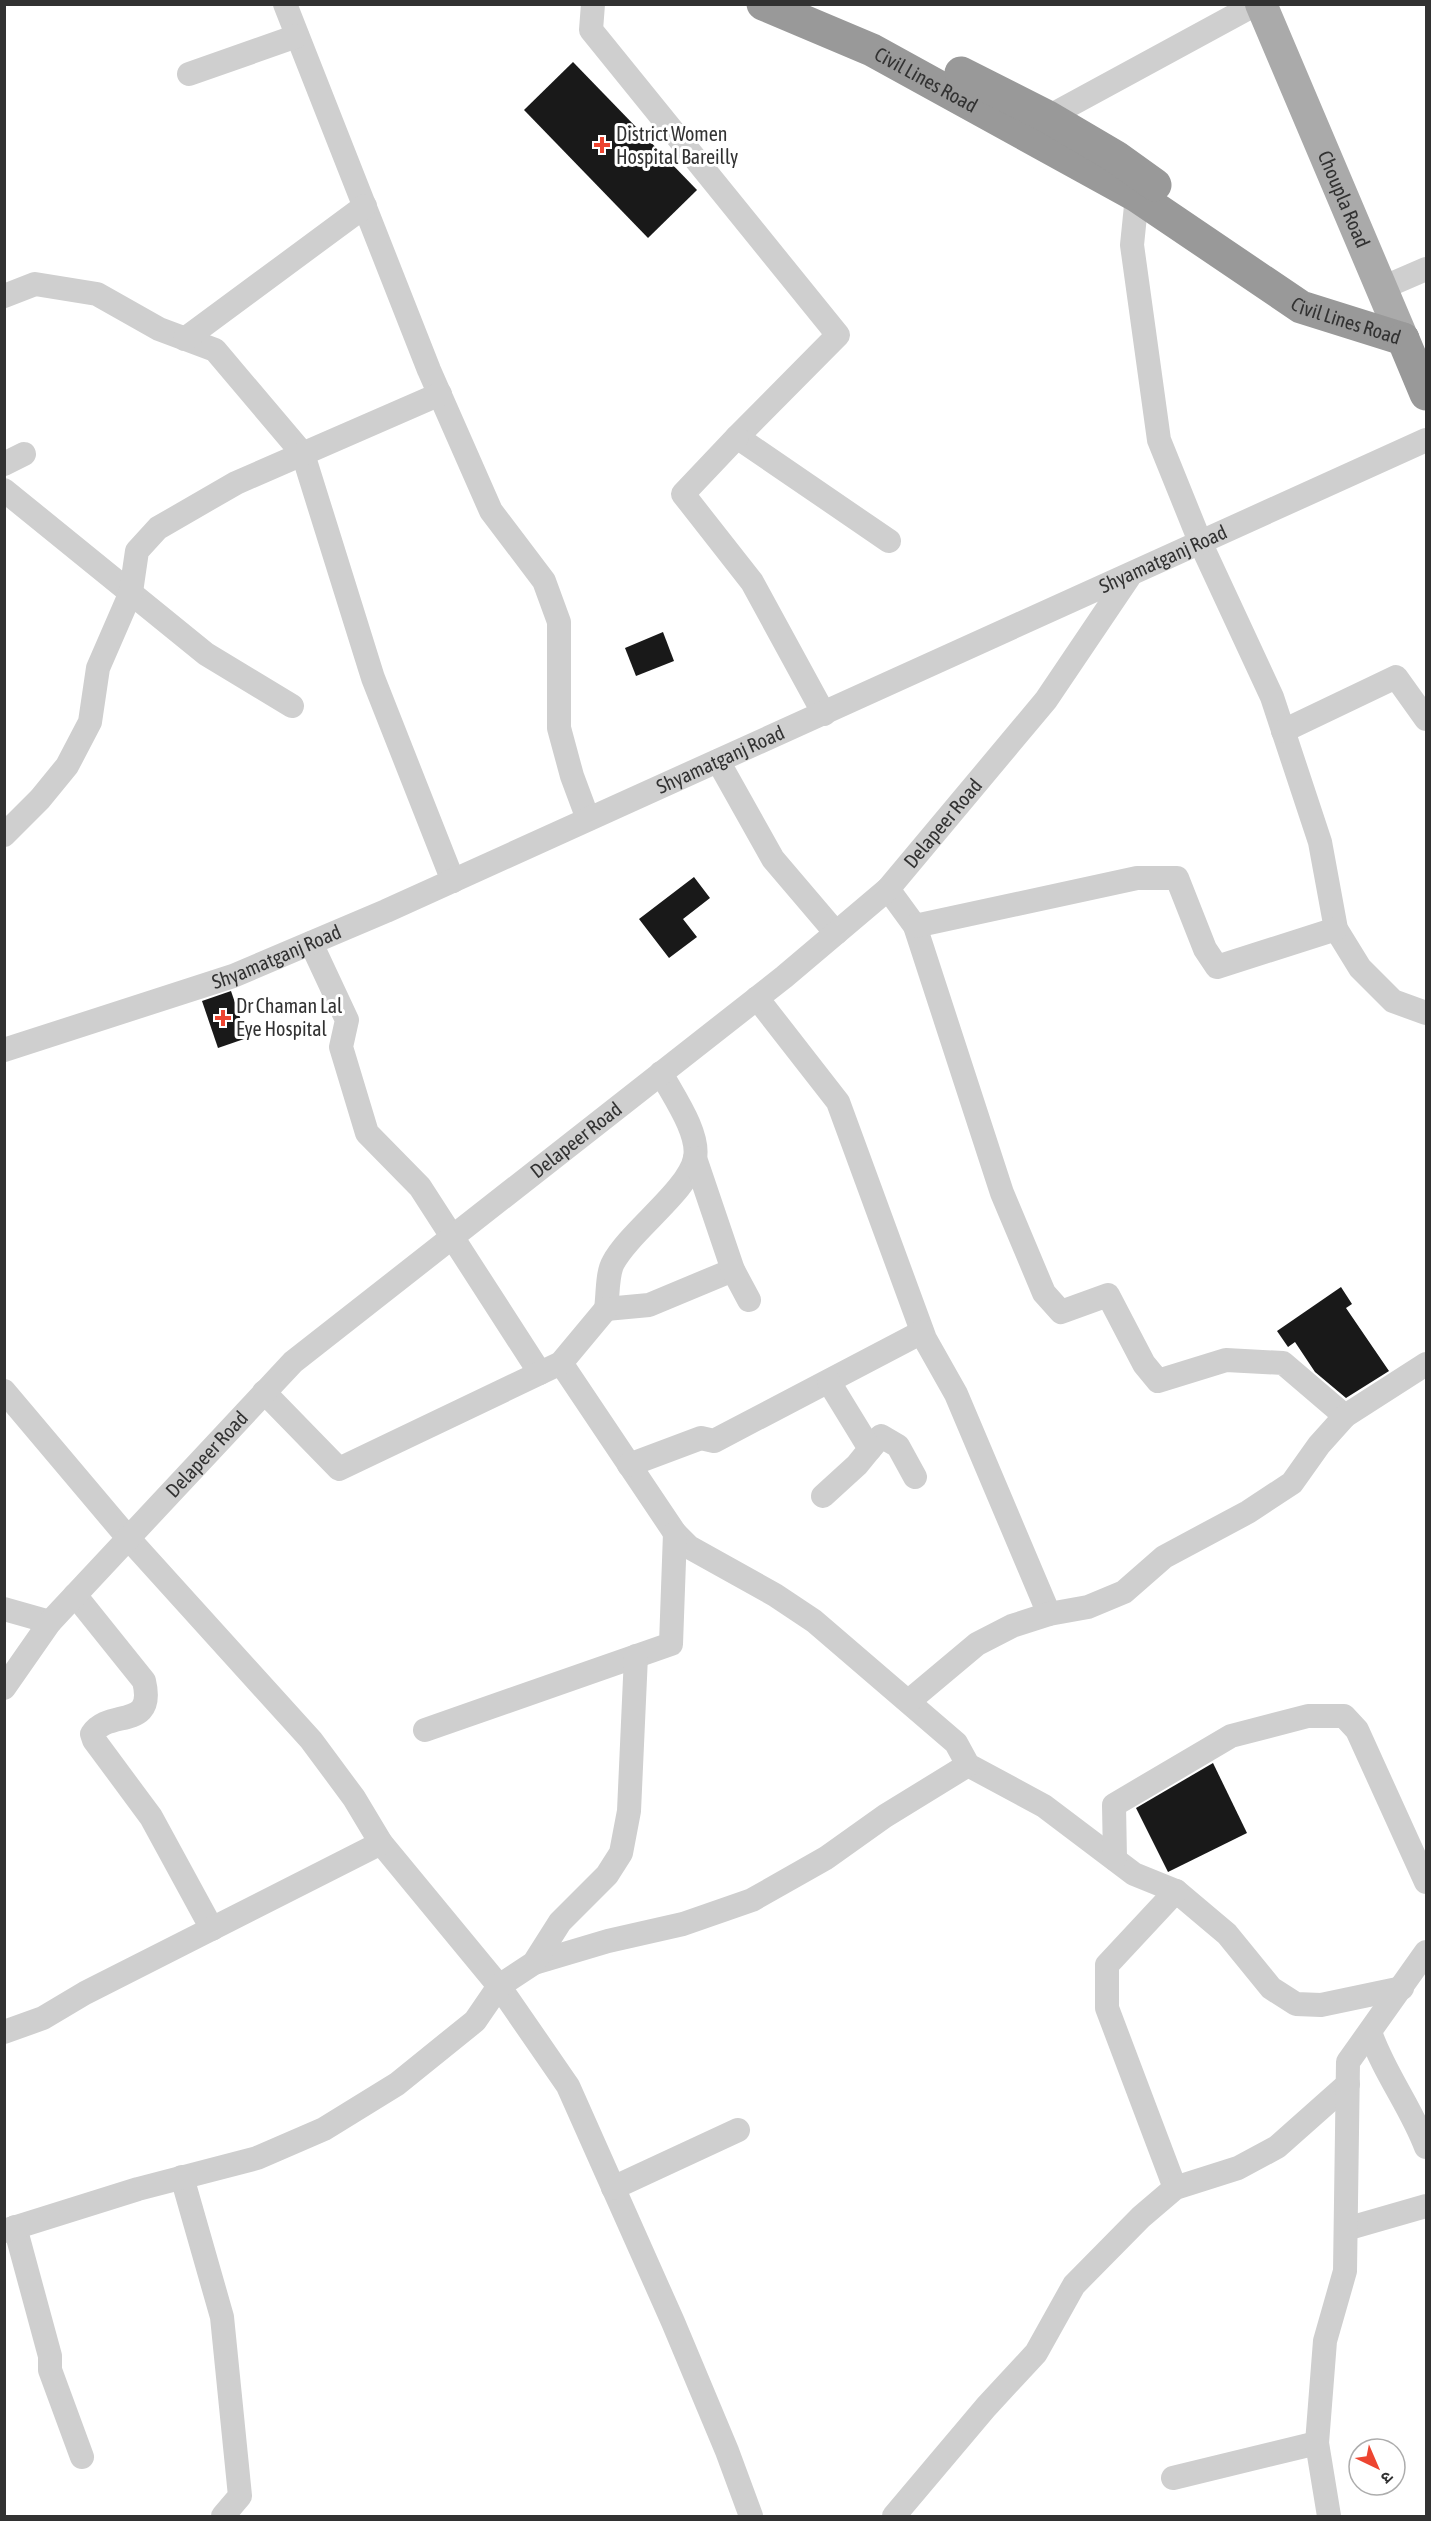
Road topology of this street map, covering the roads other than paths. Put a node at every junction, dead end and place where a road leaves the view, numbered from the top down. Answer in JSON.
{"nodes":[{"id":1,"x":285,"y":4,"type":"edge"},
{"id":2,"x":593,"y":4,"type":"edge"},
{"id":3,"x":763,"y":4,"type":"edge"},
{"id":4,"x":817,"y":4,"type":"edge"},
{"id":5,"x":1256,"y":4,"type":"edge"},
{"id":6,"x":1261,"y":4,"type":"edge"},
{"id":7,"x":297,"y":36,"type":"junction"},
{"id":8,"x":189,"y":74,"type":"dead end"},
{"id":9,"x":1048,"y":117,"type":"junction"},
{"id":10,"x":1137,"y":196,"type":"junction"},
{"id":11,"x":365,"y":206,"type":"junction"},
{"id":12,"x":1426,"y":269,"type":"edge"},
{"id":13,"x":1382,"y":288,"type":"junction"},
{"id":14,"x":4,"y":296,"type":"edge"},
{"id":15,"x":185,"y":339,"type":"junction"},
{"id":16,"x":1403,"y":339,"type":"junction"},
{"id":17,"x":440,"y":394,"type":"junction"},
{"id":18,"x":1426,"y":394,"type":"edge"},
{"id":19,"x":737,"y":437,"type":"junction"},
{"id":20,"x":1426,"y":440,"type":"edge"},
{"id":21,"x":303,"y":454,"type":"junction"},
{"id":22,"x":4,"y":490,"type":"edge"},
{"id":23,"x":889,"y":541,"type":"dead end"},
{"id":24,"x":1202,"y":544,"type":"junction"},
{"id":25,"x":1129,"y":577,"type":"junction"},
{"id":26,"x":131,"y":591,"type":"junction"},
{"id":27,"x":292,"y":706,"type":"dead end"},
{"id":28,"x":824,"y":714,"type":"junction"},
{"id":29,"x":1426,"y":719,"type":"edge"},
{"id":30,"x":1283,"y":731,"type":"junction"},
{"id":31,"x":718,"y":761,"type":"junction"},
{"id":32,"x":588,"y":819,"type":"junction"},
{"id":33,"x":4,"y":835,"type":"edge"},
{"id":34,"x":453,"y":880,"type":"junction"},
{"id":35,"x":888,"y":888,"type":"junction"},
{"id":36,"x":915,"y":926,"type":"junction"},
{"id":37,"x":1336,"y":929,"type":"junction"},
{"id":38,"x":836,"y":933,"type":"junction"},
{"id":39,"x":310,"y":943,"type":"junction"},
{"id":40,"x":757,"y":998,"type":"junction"},
{"id":41,"x":1426,"y":1013,"type":"edge"},
{"id":42,"x":4,"y":1050,"type":"edge"},
{"id":43,"x":661,"y":1073,"type":"junction"},
{"id":44,"x":695,"y":1158,"type":"junction"},
{"id":45,"x":452,"y":1235,"type":"junction"},
{"id":46,"x":733,"y":1270,"type":"junction"},
{"id":47,"x":749,"y":1300,"type":"dead end"},
{"id":48,"x":606,"y":1309,"type":"junction"},
{"id":49,"x":922,"y":1332,"type":"junction"},
{"id":50,"x":1426,"y":1364,"type":"edge"},
{"id":51,"x":551,"y":1368,"type":"junction"},
{"id":52,"x":829,"y":1382,"type":"junction"},
{"id":53,"x":4,"y":1390,"type":"edge"},
{"id":54,"x":264,"y":1392,"type":"junction"},
{"id":55,"x":1345,"y":1416,"type":"junction"},
{"id":56,"x":870,"y":1449,"type":"junction"},
{"id":57,"x":629,"y":1465,"type":"junction"},
{"id":58,"x":915,"y":1477,"type":"dead end"},
{"id":59,"x":823,"y":1496,"type":"dead end"},
{"id":60,"x":675,"y":1533,"type":"junction"},
{"id":61,"x":129,"y":1539,"type":"junction"},
{"id":62,"x":75,"y":1595,"type":"junction"},
{"id":63,"x":4,"y":1609,"type":"edge"},
{"id":64,"x":1050,"y":1614,"type":"junction"},
{"id":65,"x":50,"y":1622,"type":"junction"},
{"id":66,"x":636,"y":1656,"type":"junction"},
{"id":67,"x":4,"y":1688,"type":"edge"},
{"id":68,"x":909,"y":1701,"type":"junction"},
{"id":69,"x":425,"y":1730,"type":"dead end"},
{"id":70,"x":968,"y":1765,"type":"junction"},
{"id":71,"x":381,"y":1843,"type":"junction"},
{"id":72,"x":1115,"y":1859,"type":"junction"},
{"id":73,"x":1426,"y":1882,"type":"edge"},
{"id":74,"x":1176,"y":1891,"type":"junction"},
{"id":75,"x":212,"y":1929,"type":"junction"},
{"id":76,"x":1426,"y":1952,"type":"edge"},
{"id":77,"x":534,"y":1963,"type":"junction"},
{"id":78,"x":499,"y":1986,"type":"junction"},
{"id":79,"x":1402,"y":1988,"type":"junction"},
{"id":80,"x":4,"y":2032,"type":"edge"},
{"id":81,"x":1370,"y":2032,"type":"junction"},
{"id":82,"x":1348,"y":2084,"type":"junction"},
{"id":83,"x":738,"y":2130,"type":"dead end"},
{"id":84,"x":1426,"y":2147,"type":"edge"},
{"id":85,"x":182,"y":2177,"type":"junction"},
{"id":86,"x":613,"y":2188,"type":"junction"},
{"id":87,"x":1175,"y":2188,"type":"junction"},
{"id":88,"x":1426,"y":2206,"type":"edge"},
{"id":89,"x":10,"y":2229,"type":"edge"},
{"id":90,"x":1346,"y":2229,"type":"junction"},
{"id":91,"x":1317,"y":2443,"type":"junction"},
{"id":92,"x":82,"y":2457,"type":"dead end"},
{"id":93,"x":1173,"y":2478,"type":"dead end"},
{"id":94,"x":223,"y":2517,"type":"edge"},
{"id":95,"x":751,"y":2517,"type":"edge"},
{"id":96,"x":894,"y":2517,"type":"edge"},
{"id":97,"x":1329,"y":2517,"type":"edge"}],
"edges":[{"from":1,"to":7,"type":"street"},
{"from":2,"to":19,"type":"street"},
{"from":3,"to":10,"type":"highway","name":"Civil Lines Road"},
{"from":4,"to":9,"type":"highway","name":"Civil Lines Road"},
{"from":5,"to":9,"type":"street"},
{"from":6,"to":13,"type":"main road","name":"Choupla Road"},
{"from":7,"to":8,"type":"street"},
{"from":7,"to":11,"type":"street"},
{"from":9,"to":16,"type":"highway","name":"Civil Lines Road"},
{"from":10,"to":16,"type":"highway","name":"Civil Lines Road"},
{"from":10,"to":24,"type":"street"},
{"from":11,"to":15,"type":"street"},
{"from":11,"to":17,"type":"street"},
{"from":12,"to":13,"type":"street"},
{"from":13,"to":16,"type":"main road","name":"Choupla Road"},
{"from":14,"to":15,"type":"street"},
{"from":15,"to":21,"type":"street"},
{"from":16,"to":18,"type":"highway","name":"Choupla Road"},
{"from":17,"to":21,"type":"street"},
{"from":17,"to":32,"type":"street"},
{"from":19,"to":23,"type":"street"},
{"from":19,"to":28,"type":"street"},
{"from":20,"to":24,"type":"street","name":"Shyamatganj Road"},
{"from":21,"to":26,"type":"street"},
{"from":21,"to":34,"type":"street"},
{"from":22,"to":26,"type":"street"},
{"from":24,"to":25,"type":"street","name":"Shyamatganj Road"},
{"from":24,"to":30,"type":"street"},
{"from":25,"to":28,"type":"street","name":"Shyamatganj Road"},
{"from":25,"to":35,"type":"street","name":"Delapeer Road"},
{"from":26,"to":27,"type":"street"},
{"from":26,"to":33,"type":"street"},
{"from":28,"to":31,"type":"street","name":"Shyamatganj Road"},
{"from":29,"to":30,"type":"street"},
{"from":30,"to":37,"type":"street"},
{"from":31,"to":32,"type":"street","name":"Shyamatganj Road"},
{"from":31,"to":38,"type":"street"},
{"from":32,"to":34,"type":"street","name":"Shyamatganj Road"},
{"from":34,"to":39,"type":"street","name":"Shyamatganj Road"},
{"from":35,"to":36,"type":"street"},
{"from":35,"to":38,"type":"street","name":"Delapeer Road"},
{"from":36,"to":37,"type":"street"},
{"from":36,"to":55,"type":"street"},
{"from":37,"to":41,"type":"street"},
{"from":38,"to":40,"type":"street","name":"Delapeer Road"},
{"from":39,"to":42,"type":"street","name":"Shyamatganj Road"},
{"from":39,"to":45,"type":"street"},
{"from":40,"to":43,"type":"street","name":"Delapeer Road"},
{"from":40,"to":49,"type":"street"},
{"from":43,"to":44,"type":"street"},
{"from":43,"to":45,"type":"street","name":"Delapeer Road"},
{"from":44,"to":46,"type":"street"},
{"from":44,"to":48,"type":"street"},
{"from":45,"to":51,"type":"street"},
{"from":45,"to":54,"type":"street","name":"Delapeer Road"},
{"from":46,"to":47,"type":"street"},
{"from":46,"to":48,"type":"street"},
{"from":48,"to":51,"type":"street"},
{"from":49,"to":52,"type":"street"},
{"from":49,"to":64,"type":"street"},
{"from":50,"to":55,"type":"street"},
{"from":51,"to":54,"type":"street"},
{"from":51,"to":57,"type":"street"},
{"from":52,"to":56,"type":"street"},
{"from":52,"to":57,"type":"street"},
{"from":53,"to":61,"type":"street"},
{"from":54,"to":61,"type":"street","name":"Delapeer Road"},
{"from":55,"to":64,"type":"street"},
{"from":56,"to":58,"type":"street"},
{"from":56,"to":59,"type":"street"},
{"from":57,"to":60,"type":"street"},
{"from":60,"to":66,"type":"street"},
{"from":60,"to":68,"type":"street"},
{"from":61,"to":62,"type":"street","name":"Delapeer Road"},
{"from":61,"to":71,"type":"street"},
{"from":62,"to":65,"type":"street","name":"Delapeer Road"},
{"from":62,"to":75,"type":"street"},
{"from":63,"to":65,"type":"street"},
{"from":64,"to":68,"type":"street"},
{"from":65,"to":67,"type":"street","name":"Delapeer Road"},
{"from":66,"to":69,"type":"street"},
{"from":66,"to":77,"type":"street"},
{"from":68,"to":70,"type":"street"},
{"from":70,"to":72,"type":"street"},
{"from":70,"to":77,"type":"street"},
{"from":71,"to":75,"type":"street"},
{"from":71,"to":78,"type":"street"},
{"from":72,"to":73,"type":"street"},
{"from":72,"to":74,"type":"street"},
{"from":74,"to":79,"type":"street"},
{"from":74,"to":87,"type":"street"},
{"from":75,"to":80,"type":"street"},
{"from":76,"to":79,"type":"street"},
{"from":77,"to":78,"type":"street"},
{"from":78,"to":85,"type":"street"},
{"from":78,"to":86,"type":"street"},
{"from":79,"to":81,"type":"street"},
{"from":81,"to":82,"type":"street"},
{"from":81,"to":84,"type":"street"},
{"from":82,"to":87,"type":"street"},
{"from":82,"to":90,"type":"street"},
{"from":83,"to":86,"type":"street"},
{"from":85,"to":89,"type":"street"},
{"from":85,"to":94,"type":"street"},
{"from":86,"to":95,"type":"street"},
{"from":87,"to":96,"type":"street"},
{"from":88,"to":90,"type":"street"},
{"from":89,"to":92,"type":"street"},
{"from":90,"to":91,"type":"street"},
{"from":91,"to":93,"type":"street"},
{"from":91,"to":97,"type":"street"}]}
